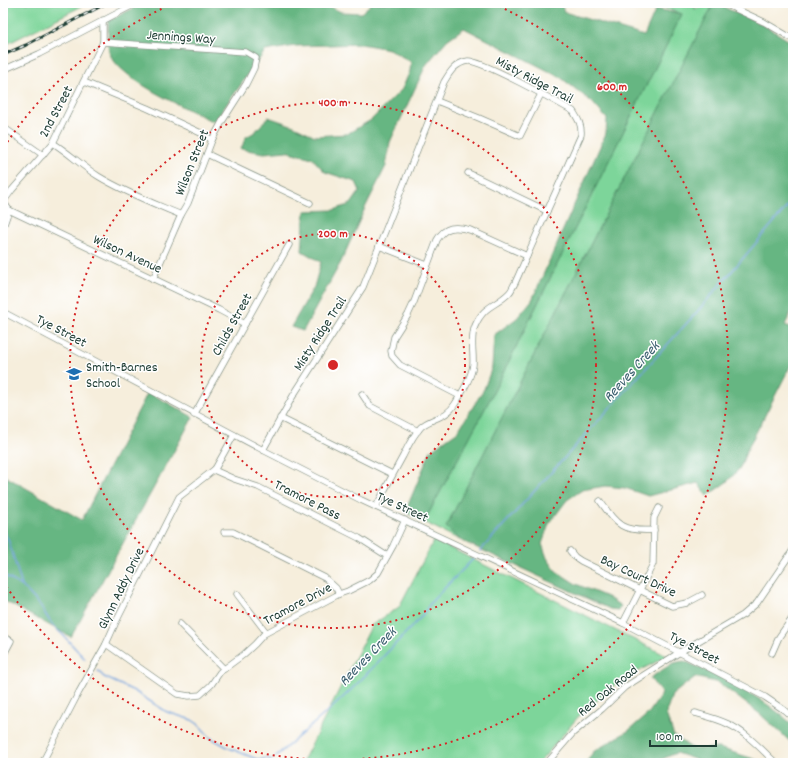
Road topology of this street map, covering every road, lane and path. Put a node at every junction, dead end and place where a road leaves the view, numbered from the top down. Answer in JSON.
{"nodes":[{"id":1,"x":136,"y":3,"type":"edge"},
{"id":2,"x":723,"y":3,"type":"edge"},
{"id":3,"x":103,"y":20,"type":"junction"},
{"id":4,"x":793,"y":38,"type":"edge"},
{"id":5,"x":102,"y":42,"type":"junction"},
{"id":6,"x":256,"y":58,"type":"joint"},
{"id":7,"x":3,"y":70,"type":"edge"},
{"id":8,"x":84,"y":82,"type":"junction"},
{"id":9,"x":541,"y":94,"type":"junction"},
{"id":10,"x":437,"y":101,"type":"junction"},
{"id":11,"x":3,"y":127,"type":"edge"},
{"id":12,"x":212,"y":140,"type":"junction"},
{"id":13,"x":53,"y":143,"type":"junction"},
{"id":14,"x":207,"y":154,"type":"junction"},
{"id":15,"x":43,"y":155,"type":"junction"},
{"id":16,"x":468,"y":173,"type":"dead end"},
{"id":17,"x":3,"y":201,"type":"edge"},
{"id":18,"x":310,"y":203,"type":"dead end"},
{"id":19,"x":9,"y":210,"type":"junction"},
{"id":20,"x":547,"y":211,"type":"junction"},
{"id":21,"x":181,"y":215,"type":"junction"},
{"id":22,"x":3,"y":226,"type":"edge"},
{"id":23,"x":288,"y":245,"type":"dead end"},
{"id":24,"x":379,"y":246,"type":"junction"},
{"id":25,"x":527,"y":256,"type":"junction"},
{"id":26,"x":427,"y":265,"type":"junction"},
{"id":27,"x":153,"y":279,"type":"junction"},
{"id":28,"x":3,"y":312,"type":"edge"},
{"id":29,"x":245,"y":324,"type":"junction"},
{"id":30,"x":362,"y":394,"type":"dead end"},
{"id":31,"x":460,"y":396,"type":"junction"},
{"id":32,"x":194,"y":414,"type":"junction"},
{"id":33,"x":280,"y":418,"type":"junction"},
{"id":34,"x":418,"y":431,"type":"junction"},
{"id":35,"x":234,"y":435,"type":"junction"},
{"id":36,"x":263,"y":450,"type":"junction"},
{"id":37,"x":216,"y":469,"type":"junction"},
{"id":38,"x":392,"y":474,"type":"junction"},
{"id":39,"x":600,"y":501,"type":"dead end"},
{"id":40,"x":376,"y":507,"type":"junction"},
{"id":41,"x":660,"y":508,"type":"dead end"},
{"id":42,"x":405,"y":520,"type":"junction"},
{"id":43,"x":654,"y":530,"type":"junction"},
{"id":44,"x":224,"y":532,"type":"dead end"},
{"id":45,"x":793,"y":550,"type":"edge"},
{"id":46,"x":570,"y":551,"type":"dead end"},
{"id":47,"x":387,"y":556,"type":"junction"},
{"id":48,"x":640,"y":591,"type":"junction"},
{"id":49,"x":237,"y":594,"type":"dead end"},
{"id":50,"x":339,"y":594,"type":"junction"},
{"id":51,"x":702,"y":595,"type":"dead end"},
{"id":52,"x":793,"y":617,"type":"edge"},
{"id":53,"x":623,"y":623,"type":"junction"},
{"id":54,"x":180,"y":624,"type":"dead end"},
{"id":55,"x":266,"y":632,"type":"junction"},
{"id":56,"x":3,"y":637,"type":"edge"},
{"id":57,"x":106,"y":644,"type":"junction"},
{"id":58,"x":680,"y":652,"type":"junction"},
{"id":59,"x":772,"y":653,"type":"dead end"},
{"id":60,"x":3,"y":656,"type":"edge"},
{"id":61,"x":224,"y":669,"type":"junction"},
{"id":62,"x":696,"y":713,"type":"dead end"},
{"id":63,"x":793,"y":718,"type":"edge"},
{"id":64,"x":42,"y":763,"type":"edge"},
{"id":65,"x":546,"y":763,"type":"edge"},
{"id":66,"x":776,"y":763,"type":"edge"}],
"edges":[{"from":1,"to":3,"type":"street"},
{"from":2,"to":4,"type":"street"},
{"from":3,"to":5,"type":"street","name":"2nd Street"},
{"from":3,"to":7,"type":"street"},
{"from":5,"to":6,"type":"street","name":"Jennings Way"},
{"from":5,"to":8,"type":"street","name":"2nd Street"},
{"from":6,"to":12,"type":"street","name":"Wilson Street"},
{"from":8,"to":12,"type":"street"},
{"from":8,"to":13,"type":"street","name":"2nd Street"},
{"from":9,"to":10,"type":"street","name":"Misty Ridge Trail"},
{"from":9,"to":10,"type":"street"},
{"from":9,"to":20,"type":"street","name":"Misty Ridge Trail"},
{"from":10,"to":24,"type":"street","name":"Misty Ridge Trail"},
{"from":11,"to":15,"type":"street"},
{"from":12,"to":14,"type":"street","name":"Wilson Street"},
{"from":13,"to":15,"type":"street","name":"2nd Street"},
{"from":13,"to":21,"type":"street"},
{"from":14,"to":18,"type":"street"},
{"from":14,"to":21,"type":"street","name":"Wilson Street"},
{"from":15,"to":17,"type":"street","name":"2nd Street"},
{"from":16,"to":20,"type":"street"},
{"from":17,"to":19,"type":"street"},
{"from":19,"to":22,"type":"street"},
{"from":19,"to":27,"type":"street","name":"Wilson Avenue"},
{"from":20,"to":25,"type":"street","name":"Misty Ridge Trail"},
{"from":21,"to":27,"type":"street","name":"Wilson Street"},
{"from":23,"to":29,"type":"street","name":"Childs Street"},
{"from":24,"to":26,"type":"street"},
{"from":24,"to":33,"type":"street","name":"Misty Ridge Trail"},
{"from":25,"to":26,"type":"street"},
{"from":25,"to":31,"type":"street","name":"Misty Ridge Trail"},
{"from":26,"to":31,"type":"street"},
{"from":27,"to":29,"type":"street","name":"Wilson Avenue"},
{"from":28,"to":32,"type":"street","name":"Tye Street"},
{"from":29,"to":32,"type":"street","name":"Childs Street"},
{"from":30,"to":34,"type":"street"},
{"from":31,"to":34,"type":"street","name":"Misty Ridge Trail"},
{"from":32,"to":35,"type":"street","name":"Tye Street"},
{"from":33,"to":36,"type":"street","name":"Misty Ridge Trail"},
{"from":33,"to":38,"type":"street"},
{"from":34,"to":38,"type":"street","name":"Misty Ridge Trail"},
{"from":35,"to":36,"type":"street","name":"Tye Street"},
{"from":35,"to":37,"type":"street","name":"Glynn Addy Drive"},
{"from":36,"to":40,"type":"street","name":"Tye Street"},
{"from":37,"to":47,"type":"street","name":"Tramore Pass"},
{"from":37,"to":57,"type":"street","name":"Glynn Addy Drive"},
{"from":38,"to":40,"type":"street","name":"Misty Ridge Trail"},
{"from":39,"to":43,"type":"street"},
{"from":40,"to":42,"type":"street","name":"Tye Street"},
{"from":41,"to":43,"type":"street"},
{"from":42,"to":47,"type":"street","name":"Tramore Drive"},
{"from":42,"to":53,"type":"street","name":"Tye Street"},
{"from":43,"to":48,"type":"street"},
{"from":44,"to":50,"type":"street"},
{"from":45,"to":58,"type":"street","name":"Red Oak Road"},
{"from":46,"to":48,"type":"street","name":"Bay Court Drive"},
{"from":47,"to":50,"type":"street","name":"Tramore Drive"},
{"from":48,"to":51,"type":"street","name":"Bay Court Drive"},
{"from":48,"to":53,"type":"street"},
{"from":49,"to":55,"type":"street"},
{"from":50,"to":55,"type":"street","name":"Tramore Drive"},
{"from":52,"to":59,"type":"street"},
{"from":53,"to":58,"type":"street","name":"Tye Street"},
{"from":54,"to":61,"type":"street"},
{"from":55,"to":61,"type":"street","name":"Tramore Drive"},
{"from":56,"to":60,"type":"street"},
{"from":57,"to":61,"type":"street","name":"Tramore Drive"},
{"from":57,"to":64,"type":"street","name":"Glynn Addy Drive"},
{"from":58,"to":63,"type":"street","name":"Tye Street"},
{"from":58,"to":65,"type":"street","name":"Red Oak Road"},
{"from":62,"to":66,"type":"street"}]}
